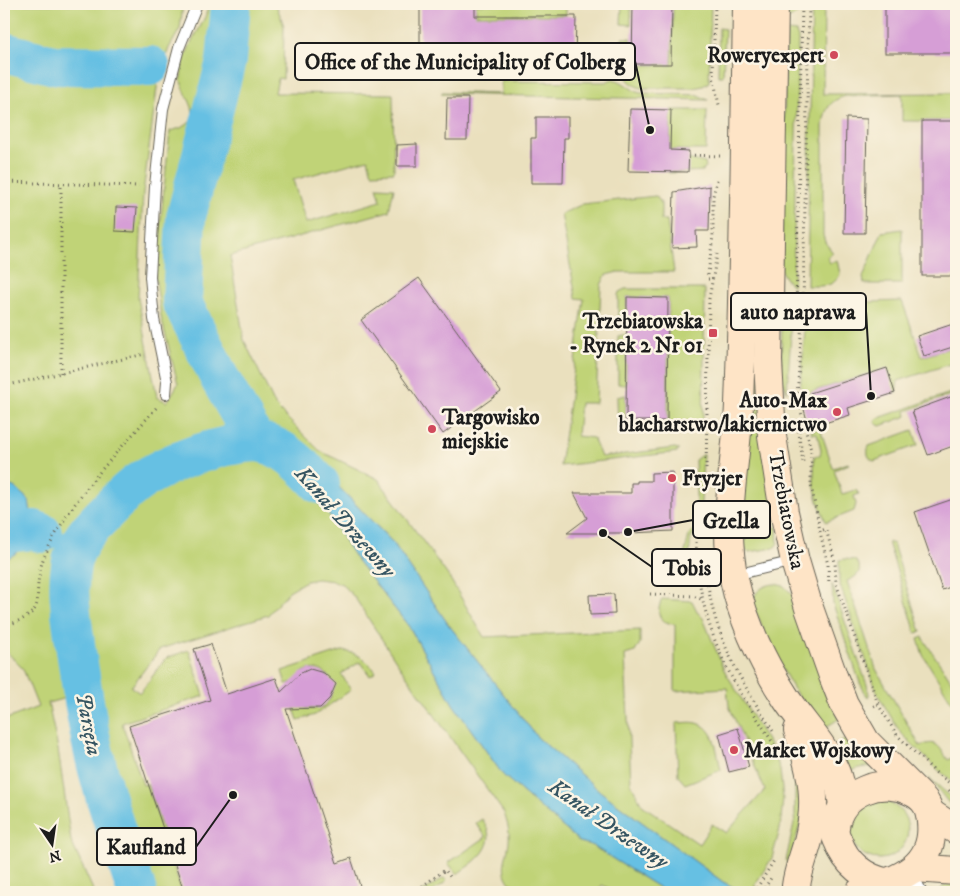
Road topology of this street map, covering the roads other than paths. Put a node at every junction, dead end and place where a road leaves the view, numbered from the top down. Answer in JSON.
{"nodes":[{"id":1,"x":197,"y":4,"type":"edge"},
{"id":2,"x":747,"y":4,"type":"edge"},
{"id":3,"x":774,"y":4,"type":"edge"},
{"id":4,"x":166,"y":394,"type":"road end"},
{"id":5,"x":795,"y":561,"type":"junction"},
{"id":6,"x":733,"y":575,"type":"junction"},
{"id":7,"x":788,"y":701,"type":"junction"},
{"id":8,"x":927,"y":806,"type":"junction"},
{"id":9,"x":839,"y":817,"type":"junction"},
{"id":10,"x":956,"y":830,"type":"edge"},
{"id":11,"x":956,"y":871,"type":"edge"},
{"id":12,"x":907,"y":879,"type":"edge"},
{"id":13,"x":786,"y":886,"type":"edge"},
{"id":14,"x":860,"y":892,"type":"edge"}],
"edges":[{"from":1,"to":4,"type":"lane"},
{"from":2,"to":6,"type":"street","name":"Trzebiatowska"},
{"from":3,"to":5,"type":"street","name":"Trzebiatowska"},
{"from":5,"to":6,"type":"lane"},
{"from":5,"to":8,"type":"street","name":"Trzebiatowska"},
{"from":6,"to":7,"type":"street","name":"Trzebiatowska"},
{"from":7,"to":9,"type":"street","name":"Trzebiatowska"},
{"from":7,"to":13,"type":"street"},
{"from":8,"to":9,"type":"street"},
{"from":8,"to":10,"type":"street"},
{"from":8,"to":12,"type":"street"},
{"from":9,"to":12,"type":"street"},
{"from":9,"to":13,"type":"street"},
{"from":11,"to":12,"type":"street"},
{"from":12,"to":14,"type":"street"}]}
